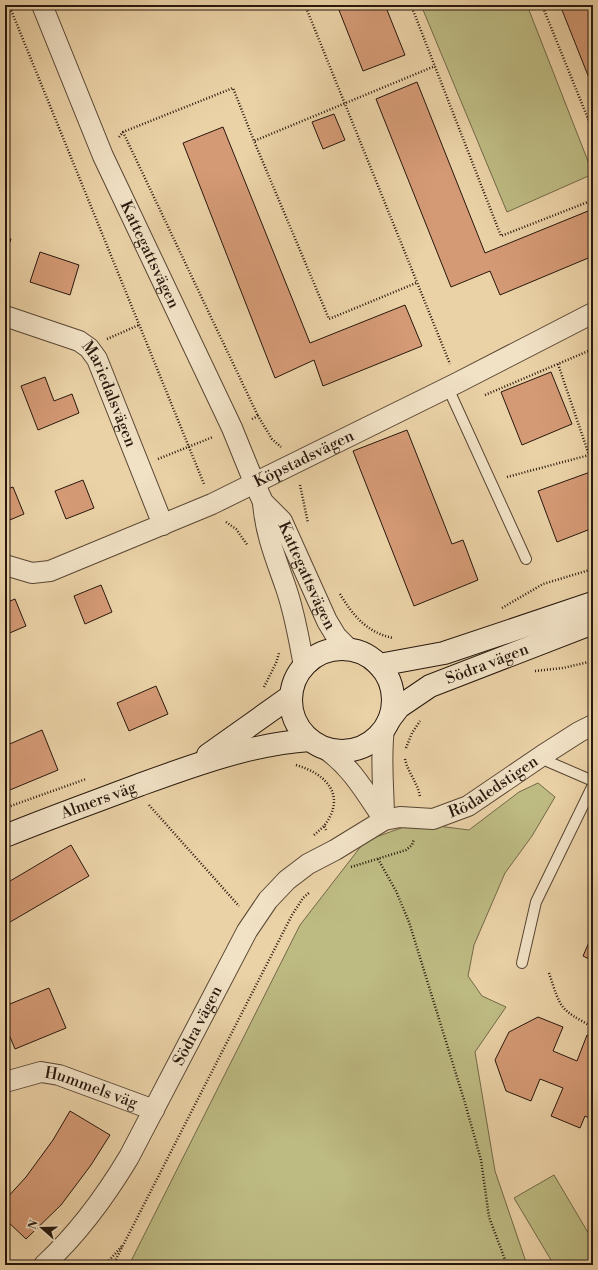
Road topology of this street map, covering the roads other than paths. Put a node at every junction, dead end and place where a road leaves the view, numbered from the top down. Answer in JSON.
{"nodes":[{"id":1,"x":42,"y":5,"type":"edge"},
{"id":2,"x":593,"y":313,"type":"edge"},
{"id":3,"x":5,"y":316,"type":"edge"},
{"id":4,"x":453,"y":385,"type":"junction"},
{"id":5,"x":254,"y":482,"type":"junction"},
{"id":6,"x":264,"y":502,"type":"junction"},
{"id":7,"x":163,"y":525,"type":"junction"},
{"id":8,"x":526,"y":559,"type":"dead end"},
{"id":9,"x":5,"y":565,"type":"edge"},
{"id":10,"x":593,"y":603,"type":"edge"},
{"id":11,"x":593,"y":623,"type":"edge"},
{"id":12,"x":349,"y":649,"type":"junction"},
{"id":13,"x":379,"y":665,"type":"junction"},
{"id":14,"x":304,"y":666,"type":"junction"},
{"id":15,"x":291,"y":696,"type":"junction"},
{"id":16,"x":387,"y":724,"type":"junction"},
{"id":17,"x":593,"y":725,"type":"edge"},
{"id":18,"x":317,"y":744,"type":"junction"},
{"id":19,"x":543,"y":755,"type":"junction"},
{"id":20,"x":192,"y":766,"type":"junction"},
{"id":21,"x":593,"y":781,"type":"edge"},
{"id":22,"x":593,"y":785,"type":"edge"},
{"id":23,"x":384,"y":820,"type":"junction"},
{"id":24,"x":5,"y":836,"type":"edge"},
{"id":25,"x":522,"y":963,"type":"dead end"},
{"id":26,"x":5,"y":1082,"type":"edge"},
{"id":27,"x":154,"y":1110,"type":"junction"},
{"id":28,"x":44,"y":1265,"type":"edge"}],
"edges":[{"from":1,"to":5,"type":"street","name":"Kattegattsvägen"},
{"from":2,"to":4,"type":"street","name":"Köpstadsvägen"},
{"from":3,"to":7,"type":"street","name":"Mariedalsvägen"},
{"from":4,"to":5,"type":"street","name":"Köpstadsvägen"},
{"from":4,"to":8,"type":"lane"},
{"from":5,"to":6,"type":"street","name":"Kattegattsvägen"},
{"from":5,"to":7,"type":"street","name":"Köpstadsvägen"},
{"from":6,"to":12,"type":"street","name":"Kattegattsvägen"},
{"from":6,"to":14,"type":"street","name":"Kattegattsvägen"},
{"from":7,"to":9,"type":"street","name":"Köpstadsvägen"},
{"from":10,"to":13,"type":"street","name":"Södra vägen"},
{"from":11,"to":16,"type":"street","name":"Södra vägen"},
{"from":12,"to":13,"type":"street"},
{"from":12,"to":14,"type":"street"},
{"from":13,"to":16,"type":"street"},
{"from":14,"to":15,"type":"street"},
{"from":15,"to":18,"type":"street"},
{"from":15,"to":20,"type":"street","name":"Almers väg"},
{"from":16,"to":18,"type":"street"},
{"from":16,"to":23,"type":"street"},
{"from":17,"to":19,"type":"street","name":"Rödaledstigen"},
{"from":18,"to":20,"type":"street","name":"Almers väg"},
{"from":18,"to":23,"type":"street"},
{"from":19,"to":21,"type":"lane"},
{"from":19,"to":23,"type":"street","name":"Rödaledstigen"},
{"from":20,"to":24,"type":"street","name":"Almers väg"},
{"from":22,"to":25,"type":"lane"},
{"from":23,"to":27,"type":"street","name":"Södra vägen"},
{"from":26,"to":27,"type":"street","name":"Hummels väg"},
{"from":27,"to":28,"type":"street","name":"Södra vägen"}]}
